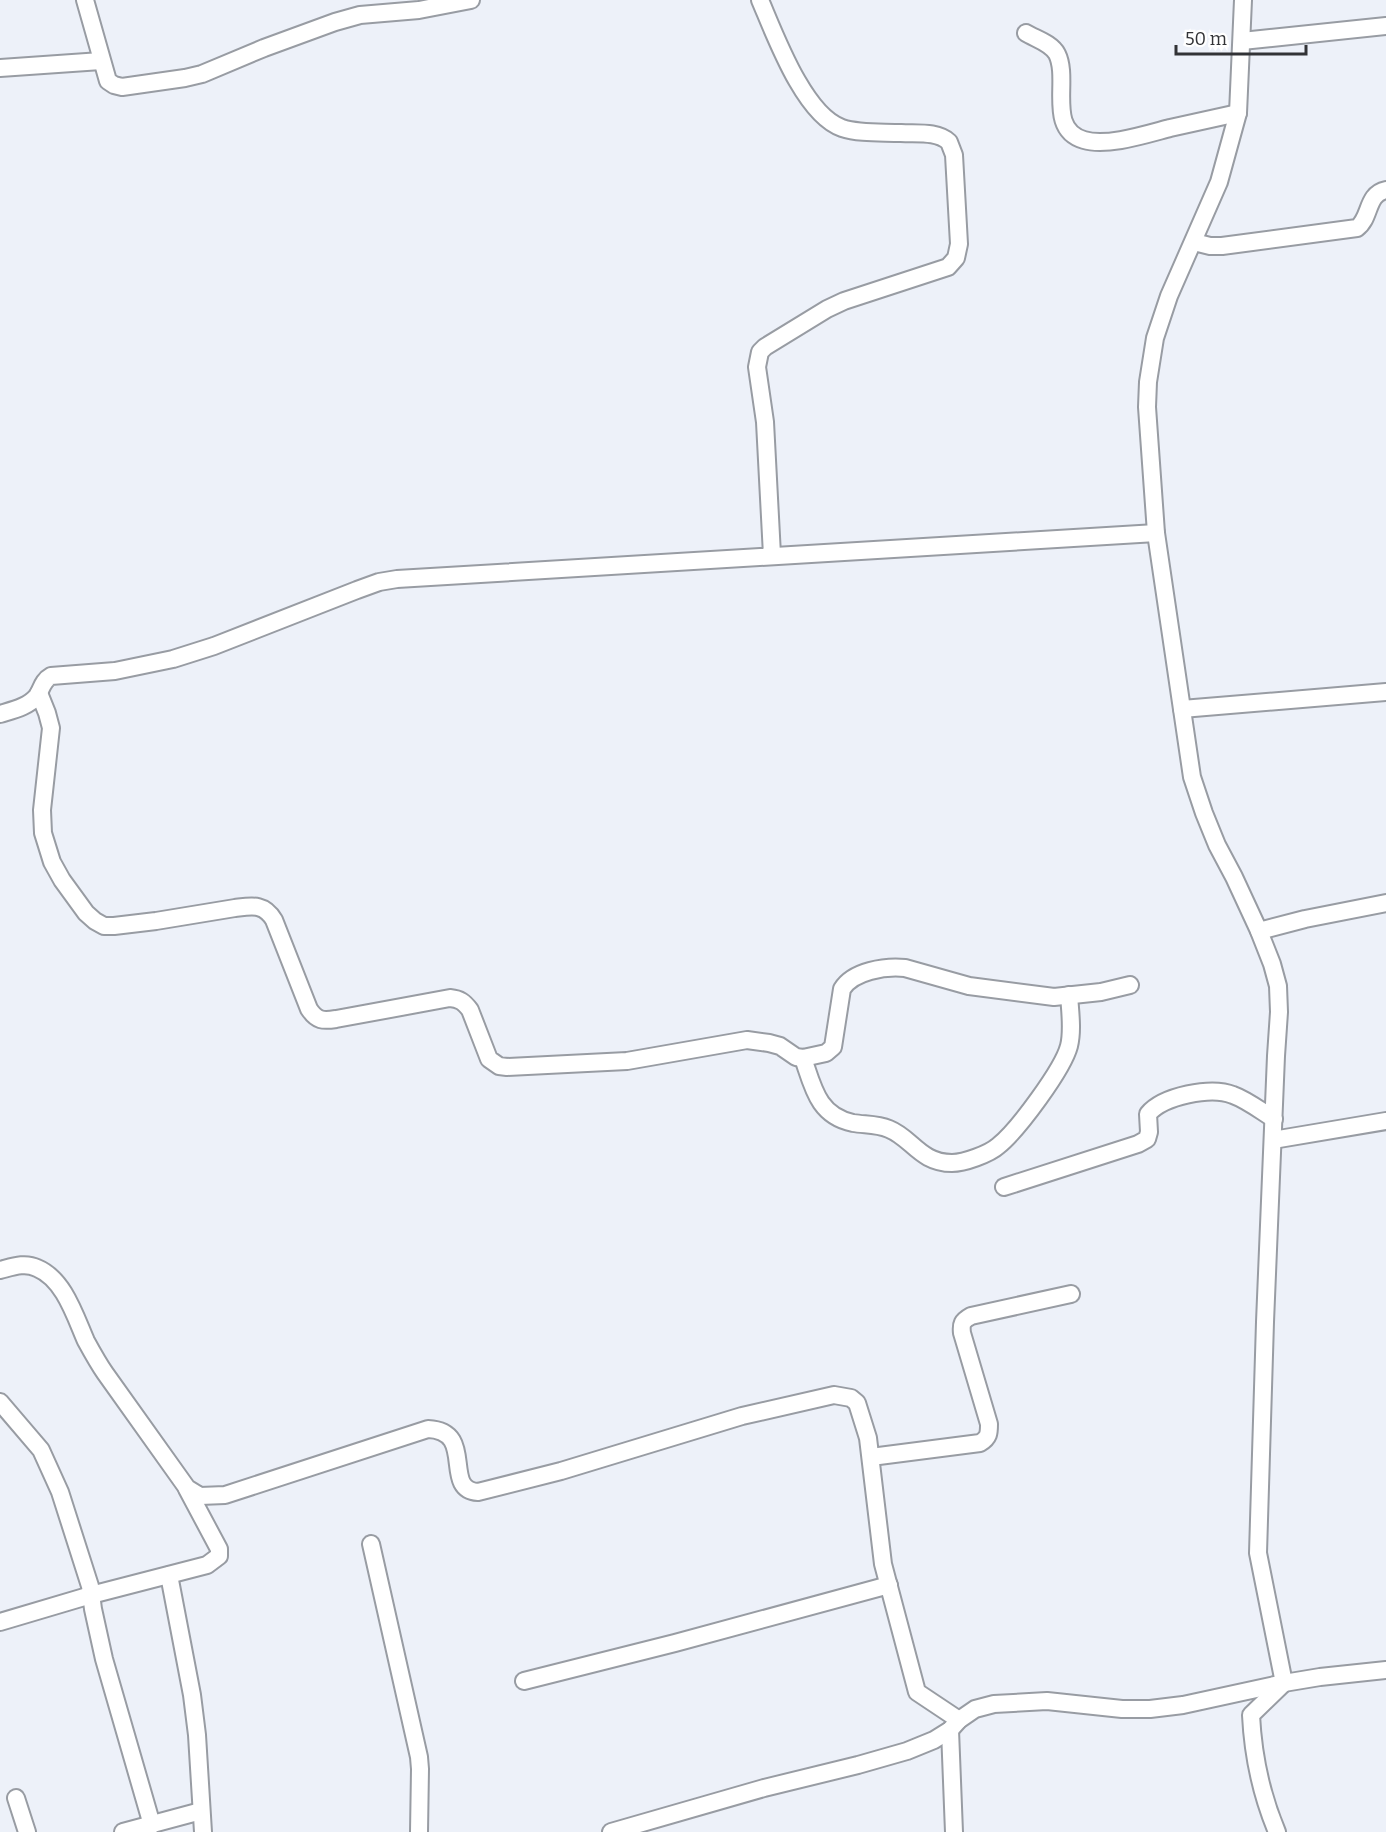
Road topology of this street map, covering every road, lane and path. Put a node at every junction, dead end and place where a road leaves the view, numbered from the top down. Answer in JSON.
{"nodes":[{"id":1,"x":85,"y":0,"type":"edge"},
{"id":2,"x":471,"y":0,"type":"edge"},
{"id":3,"x":760,"y":0,"type":"edge"},
{"id":4,"x":1243,"y":0,"type":"edge"},
{"id":5,"x":1386,"y":26,"type":"edge"},
{"id":6,"x":1026,"y":33,"type":"dead end"},
{"id":7,"x":1242,"y":41,"type":"junction"},
{"id":8,"x":101,"y":61,"type":"junction"},
{"id":9,"x":0,"y":68,"type":"edge"},
{"id":10,"x":1238,"y":113,"type":"junction"},
{"id":11,"x":1386,"y":190,"type":"edge"},
{"id":12,"x":1194,"y":242,"type":"junction"},
{"id":13,"x":1156,"y":533,"type":"junction"},
{"id":14,"x":772,"y":555,"type":"junction"},
{"id":15,"x":39,"y":693,"type":"junction"},
{"id":16,"x":1386,"y":693,"type":"edge"},
{"id":17,"x":1182,"y":709,"type":"junction"},
{"id":18,"x":0,"y":714,"type":"edge"},
{"id":19,"x":1386,"y":903,"type":"edge"},
{"id":20,"x":1259,"y":931,"type":"junction"},
{"id":21,"x":1131,"y":985,"type":"dead end"},
{"id":22,"x":1069,"y":995,"type":"junction"},
{"id":23,"x":803,"y":1058,"type":"junction"},
{"id":24,"x":1274,"y":1119,"type":"junction"},
{"id":25,"x":1386,"y":1121,"type":"edge"},
{"id":26,"x":1273,"y":1140,"type":"junction"},
{"id":27,"x":1004,"y":1187,"type":"dead end"},
{"id":28,"x":0,"y":1271,"type":"edge"},
{"id":29,"x":1071,"y":1294,"type":"dead end"},
{"id":30,"x":0,"y":1402,"type":"edge"},
{"id":31,"x":871,"y":1457,"type":"junction"},
{"id":32,"x":187,"y":1488,"type":"junction"},
{"id":33,"x":371,"y":1544,"type":"dead end"},
{"id":34,"x":170,"y":1575,"type":"junction"},
{"id":35,"x":889,"y":1585,"type":"junction"},
{"id":36,"x":91,"y":1595,"type":"junction"},
{"id":37,"x":0,"y":1622,"type":"edge"},
{"id":38,"x":1386,"y":1670,"type":"edge"},
{"id":39,"x":524,"y":1681,"type":"dead end"},
{"id":40,"x":1284,"y":1683,"type":"junction"},
{"id":41,"x":954,"y":1725,"type":"junction"},
{"id":42,"x":16,"y":1798,"type":"dead end"},
{"id":43,"x":201,"y":1811,"type":"junction"},
{"id":44,"x":152,"y":1825,"type":"junction"},
{"id":45,"x":27,"y":1832,"type":"edge"},
{"id":46,"x":123,"y":1832,"type":"edge"},
{"id":47,"x":202,"y":1832,"type":"edge"},
{"id":48,"x":419,"y":1832,"type":"edge"},
{"id":49,"x":612,"y":1832,"type":"edge"},
{"id":50,"x":954,"y":1832,"type":"edge"},
{"id":51,"x":1277,"y":1832,"type":"edge"}],
"edges":[{"from":1,"to":8,"type":"street"},
{"from":2,"to":8,"type":"street"},
{"from":3,"to":14,"type":"street"},
{"from":4,"to":7,"type":"street"},
{"from":5,"to":7,"type":"street"},
{"from":6,"to":10,"type":"street"},
{"from":7,"to":10,"type":"street"},
{"from":8,"to":9,"type":"street"},
{"from":10,"to":12,"type":"street"},
{"from":11,"to":12,"type":"street"},
{"from":12,"to":13,"type":"street"},
{"from":13,"to":14,"type":"street"},
{"from":13,"to":17,"type":"street"},
{"from":14,"to":15,"type":"street"},
{"from":15,"to":18,"type":"street"},
{"from":15,"to":23,"type":"street"},
{"from":16,"to":17,"type":"street"},
{"from":17,"to":20,"type":"street"},
{"from":19,"to":20,"type":"street"},
{"from":20,"to":24,"type":"street"},
{"from":21,"to":22,"type":"street"},
{"from":22,"to":23,"type":"street"},
{"from":22,"to":23,"type":"street"},
{"from":24,"to":26,"type":"street"},
{"from":24,"to":27,"type":"street"},
{"from":25,"to":26,"type":"street"},
{"from":26,"to":40,"type":"street"},
{"from":28,"to":32,"type":"street"},
{"from":29,"to":31,"type":"street"},
{"from":30,"to":36,"type":"street"},
{"from":31,"to":32,"type":"street"},
{"from":31,"to":35,"type":"street"},
{"from":32,"to":34,"type":"street"},
{"from":33,"to":48,"type":"street"},
{"from":34,"to":36,"type":"street"},
{"from":34,"to":43,"type":"street"},
{"from":35,"to":39,"type":"street"},
{"from":35,"to":41,"type":"street"},
{"from":36,"to":37,"type":"street"},
{"from":36,"to":44,"type":"street"},
{"from":38,"to":40,"type":"street"},
{"from":40,"to":41,"type":"street"},
{"from":40,"to":51,"type":"street"},
{"from":41,"to":49,"type":"street"},
{"from":41,"to":50,"type":"street"},
{"from":42,"to":45,"type":"street"},
{"from":43,"to":44,"type":"street"},
{"from":43,"to":47,"type":"street"},
{"from":44,"to":46,"type":"street"}]}
